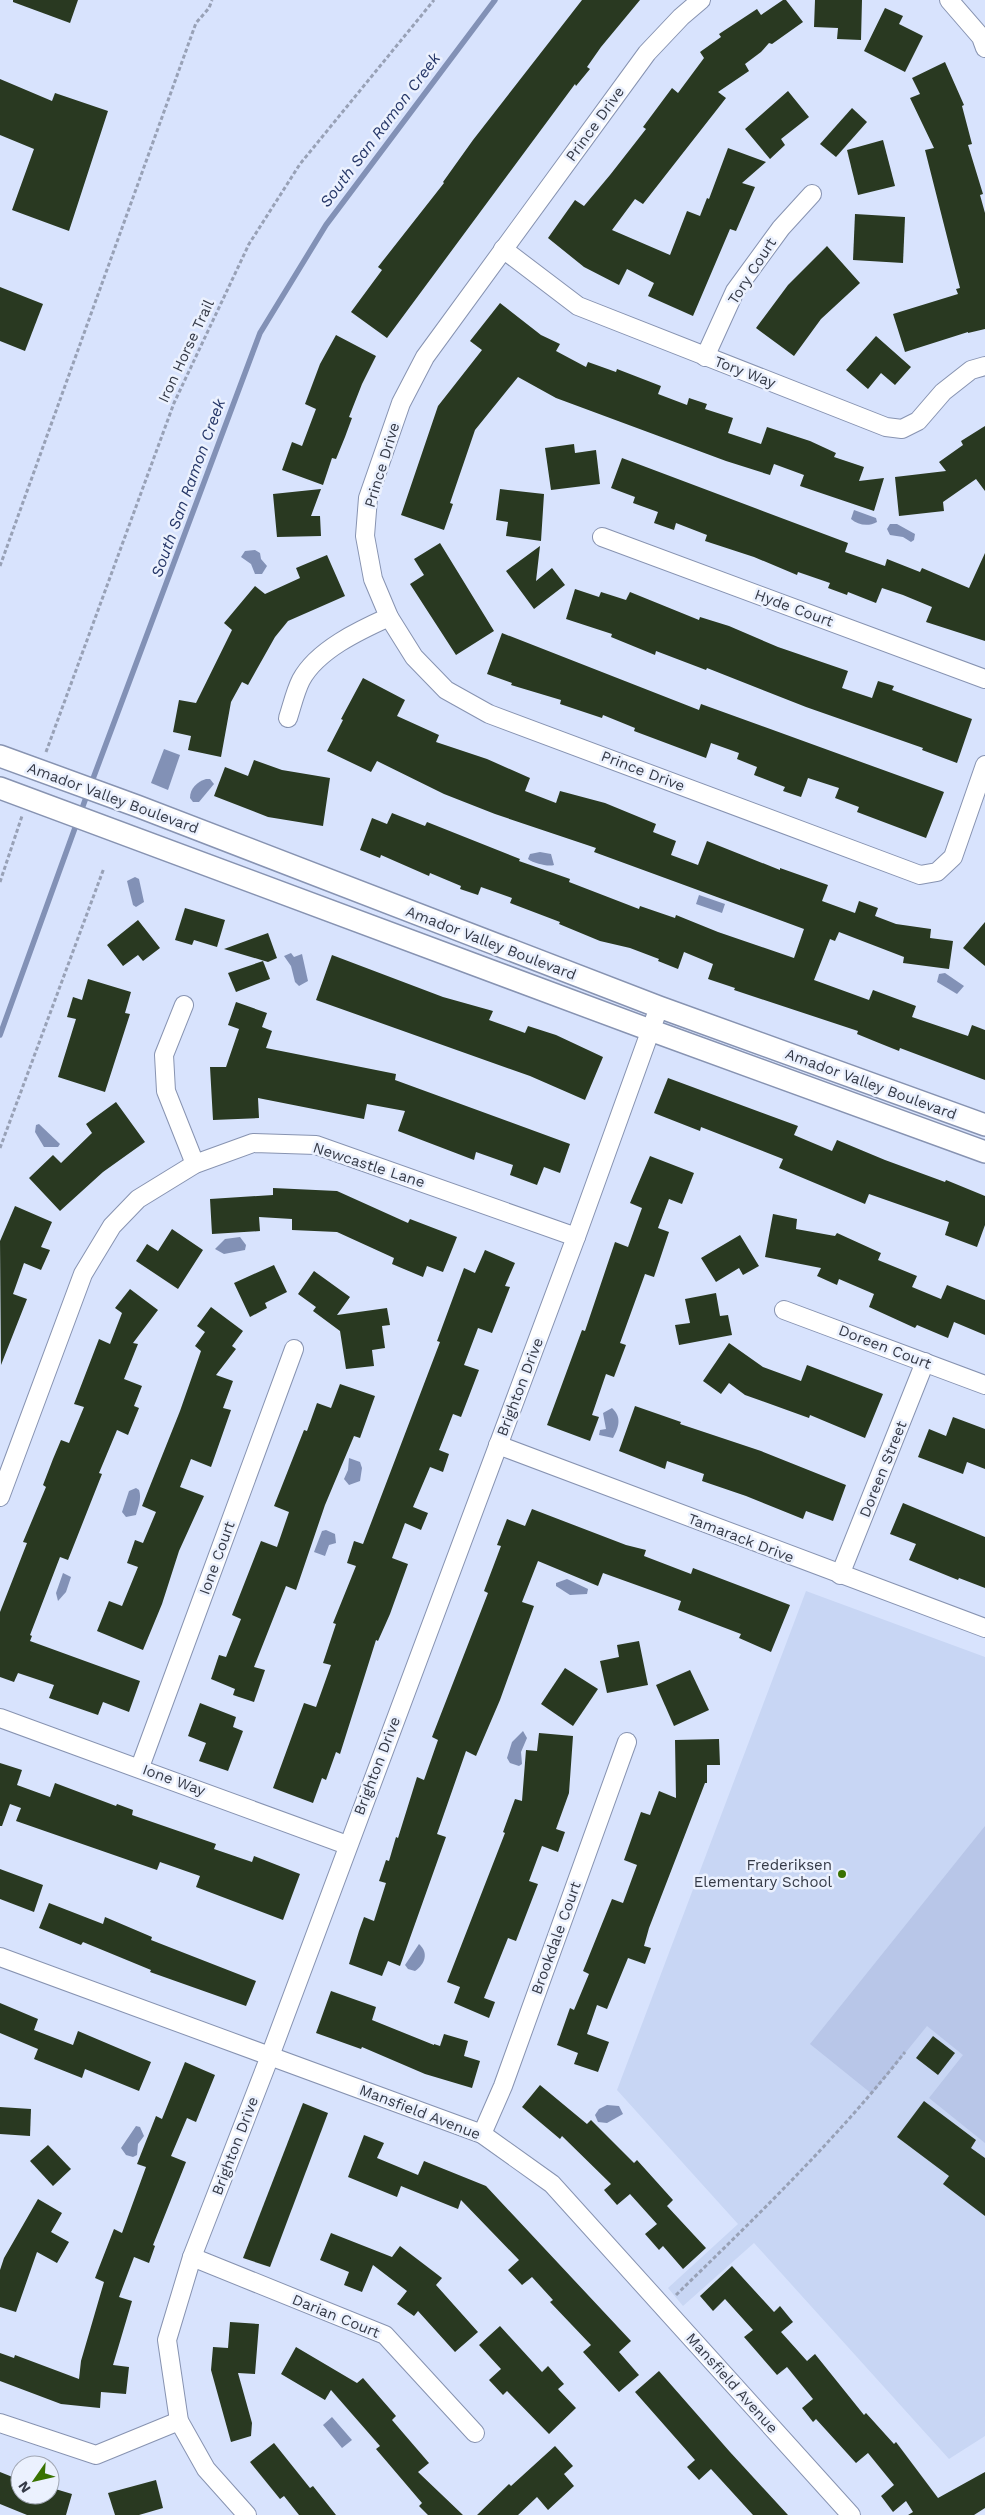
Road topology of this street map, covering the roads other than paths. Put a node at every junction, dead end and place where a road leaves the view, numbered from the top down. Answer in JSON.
{"nodes":[{"id":1,"x":700,"y":0,"type":"edge"},
{"id":2,"x":950,"y":0,"type":"edge"},
{"id":3,"x":985,"y":48,"type":"edge"},
{"id":4,"x":812,"y":194,"type":"dead end"},
{"id":5,"x":503,"y":249,"type":"junction"},
{"id":6,"x":705,"y":357,"type":"junction"},
{"id":7,"x":985,"y":366,"type":"edge"},
{"id":8,"x":602,"y":537,"type":"dead end"},
{"id":9,"x":389,"y":617,"type":"junction"},
{"id":10,"x":985,"y":679,"type":"edge"},
{"id":11,"x":288,"y":718,"type":"dead end"},
{"id":12,"x":9,"y":759,"type":"edge"},
{"id":13,"x":985,"y":765,"type":"edge"},
{"id":14,"x":3,"y":789,"type":"edge"},
{"id":15,"x":137,"y":806,"type":"junction"},
{"id":16,"x":126,"y":834,"type":"junction"},
{"id":17,"x":184,"y":1004,"type":"dead end"},
{"id":18,"x":659,"y":1007,"type":"junction"},
{"id":19,"x":650,"y":1030,"type":"junction"},
{"id":20,"x":792,"y":1055,"type":"junction"},
{"id":21,"x":985,"y":1125,"type":"edge"},
{"id":22,"x":985,"y":1152,"type":"edge"},
{"id":23,"x":195,"y":1164,"type":"junction"},
{"id":24,"x":576,"y":1237,"type":"junction"},
{"id":25,"x":784,"y":1310,"type":"dead end"},
{"id":26,"x":294,"y":1349,"type":"dead end"},
{"id":27,"x":925,"y":1362,"type":"junction"},
{"id":28,"x":985,"y":1385,"type":"edge"},
{"id":29,"x":498,"y":1446,"type":"junction"},
{"id":30,"x":0,"y":1497,"type":"edge"},
{"id":31,"x":840,"y":1576,"type":"junction"},
{"id":32,"x":985,"y":1628,"type":"edge"},
{"id":33,"x":0,"y":1718,"type":"edge"},
{"id":34,"x":627,"y":1742,"type":"dead end"},
{"id":35,"x":140,"y":1768,"type":"junction"},
{"id":36,"x":347,"y":1845,"type":"junction"},
{"id":37,"x":0,"y":1957,"type":"edge"},
{"id":38,"x":270,"y":2056,"type":"junction"},
{"id":39,"x":482,"y":2134,"type":"junction"},
{"id":40,"x":192,"y":2257,"type":"junction"},
{"id":41,"x":179,"y":2422,"type":"junction"},
{"id":42,"x":0,"y":2423,"type":"edge"},
{"id":43,"x":475,"y":2433,"type":"dead end"},
{"id":44,"x":247,"y":2515,"type":"edge"},
{"id":45,"x":851,"y":2515,"type":"edge"}],
"edges":[{"from":1,"to":5,"type":"street","name":"Prince Drive"},
{"from":2,"to":3,"type":"street"},
{"from":4,"to":6,"type":"street","name":"Tory Court"},
{"from":5,"to":6,"type":"street","name":"Tory Way"},
{"from":5,"to":9,"type":"street","name":"Prince Drive"},
{"from":6,"to":7,"type":"street","name":"Tory Way"},
{"from":8,"to":10,"type":"street","name":"Hyde Court"},
{"from":9,"to":11,"type":"street"},
{"from":9,"to":13,"type":"street","name":"Prince Drive"},
{"from":12,"to":15,"type":"street","name":"Amador Valley Boulevard"},
{"from":14,"to":16,"type":"street","name":"Amador Valley Boulevard"},
{"from":15,"to":16,"type":"street"},
{"from":15,"to":18,"type":"street","name":"Amador Valley Boulevard"},
{"from":16,"to":19,"type":"street","name":"Amador Valley Boulevard"},
{"from":17,"to":23,"type":"street"},
{"from":18,"to":19,"type":"street","name":"Brighton Drive"},
{"from":18,"to":20,"type":"street","name":"Amador Valley Boulevard"},
{"from":19,"to":20,"type":"street"},
{"from":19,"to":22,"type":"street","name":"Amador Valley Boulevard"},
{"from":19,"to":24,"type":"street","name":"Brighton Drive"},
{"from":20,"to":21,"type":"street","name":"Amador Valley Boulevard"},
{"from":23,"to":24,"type":"street","name":"Newcastle Lane"},
{"from":23,"to":30,"type":"street","name":"Newcastle Lane"},
{"from":24,"to":29,"type":"street","name":"Brighton Drive"},
{"from":25,"to":27,"type":"street","name":"Doreen Court"},
{"from":26,"to":35,"type":"street","name":"Ione Court"},
{"from":27,"to":28,"type":"street","name":"Doreen Court"},
{"from":27,"to":31,"type":"street","name":"Doreen Street"},
{"from":29,"to":31,"type":"street","name":"Tamarack Drive"},
{"from":29,"to":36,"type":"street","name":"Brighton Drive"},
{"from":31,"to":32,"type":"street","name":"Tamarack Drive"},
{"from":33,"to":35,"type":"street","name":"Ione Way"},
{"from":34,"to":39,"type":"street","name":"Brookdale Court"},
{"from":35,"to":36,"type":"street","name":"Ione Way"},
{"from":36,"to":38,"type":"street","name":"Brighton Drive"},
{"from":37,"to":38,"type":"street","name":"Mansfield Avenue"},
{"from":38,"to":39,"type":"street","name":"Mansfield Avenue"},
{"from":38,"to":40,"type":"street","name":"Brighton Drive"},
{"from":39,"to":45,"type":"street","name":"Mansfield Avenue"},
{"from":40,"to":41,"type":"street","name":"Brighton Drive"},
{"from":40,"to":43,"type":"street","name":"Darian Court"},
{"from":41,"to":42,"type":"street"},
{"from":41,"to":44,"type":"street","name":"Brighton Drive"}]}
